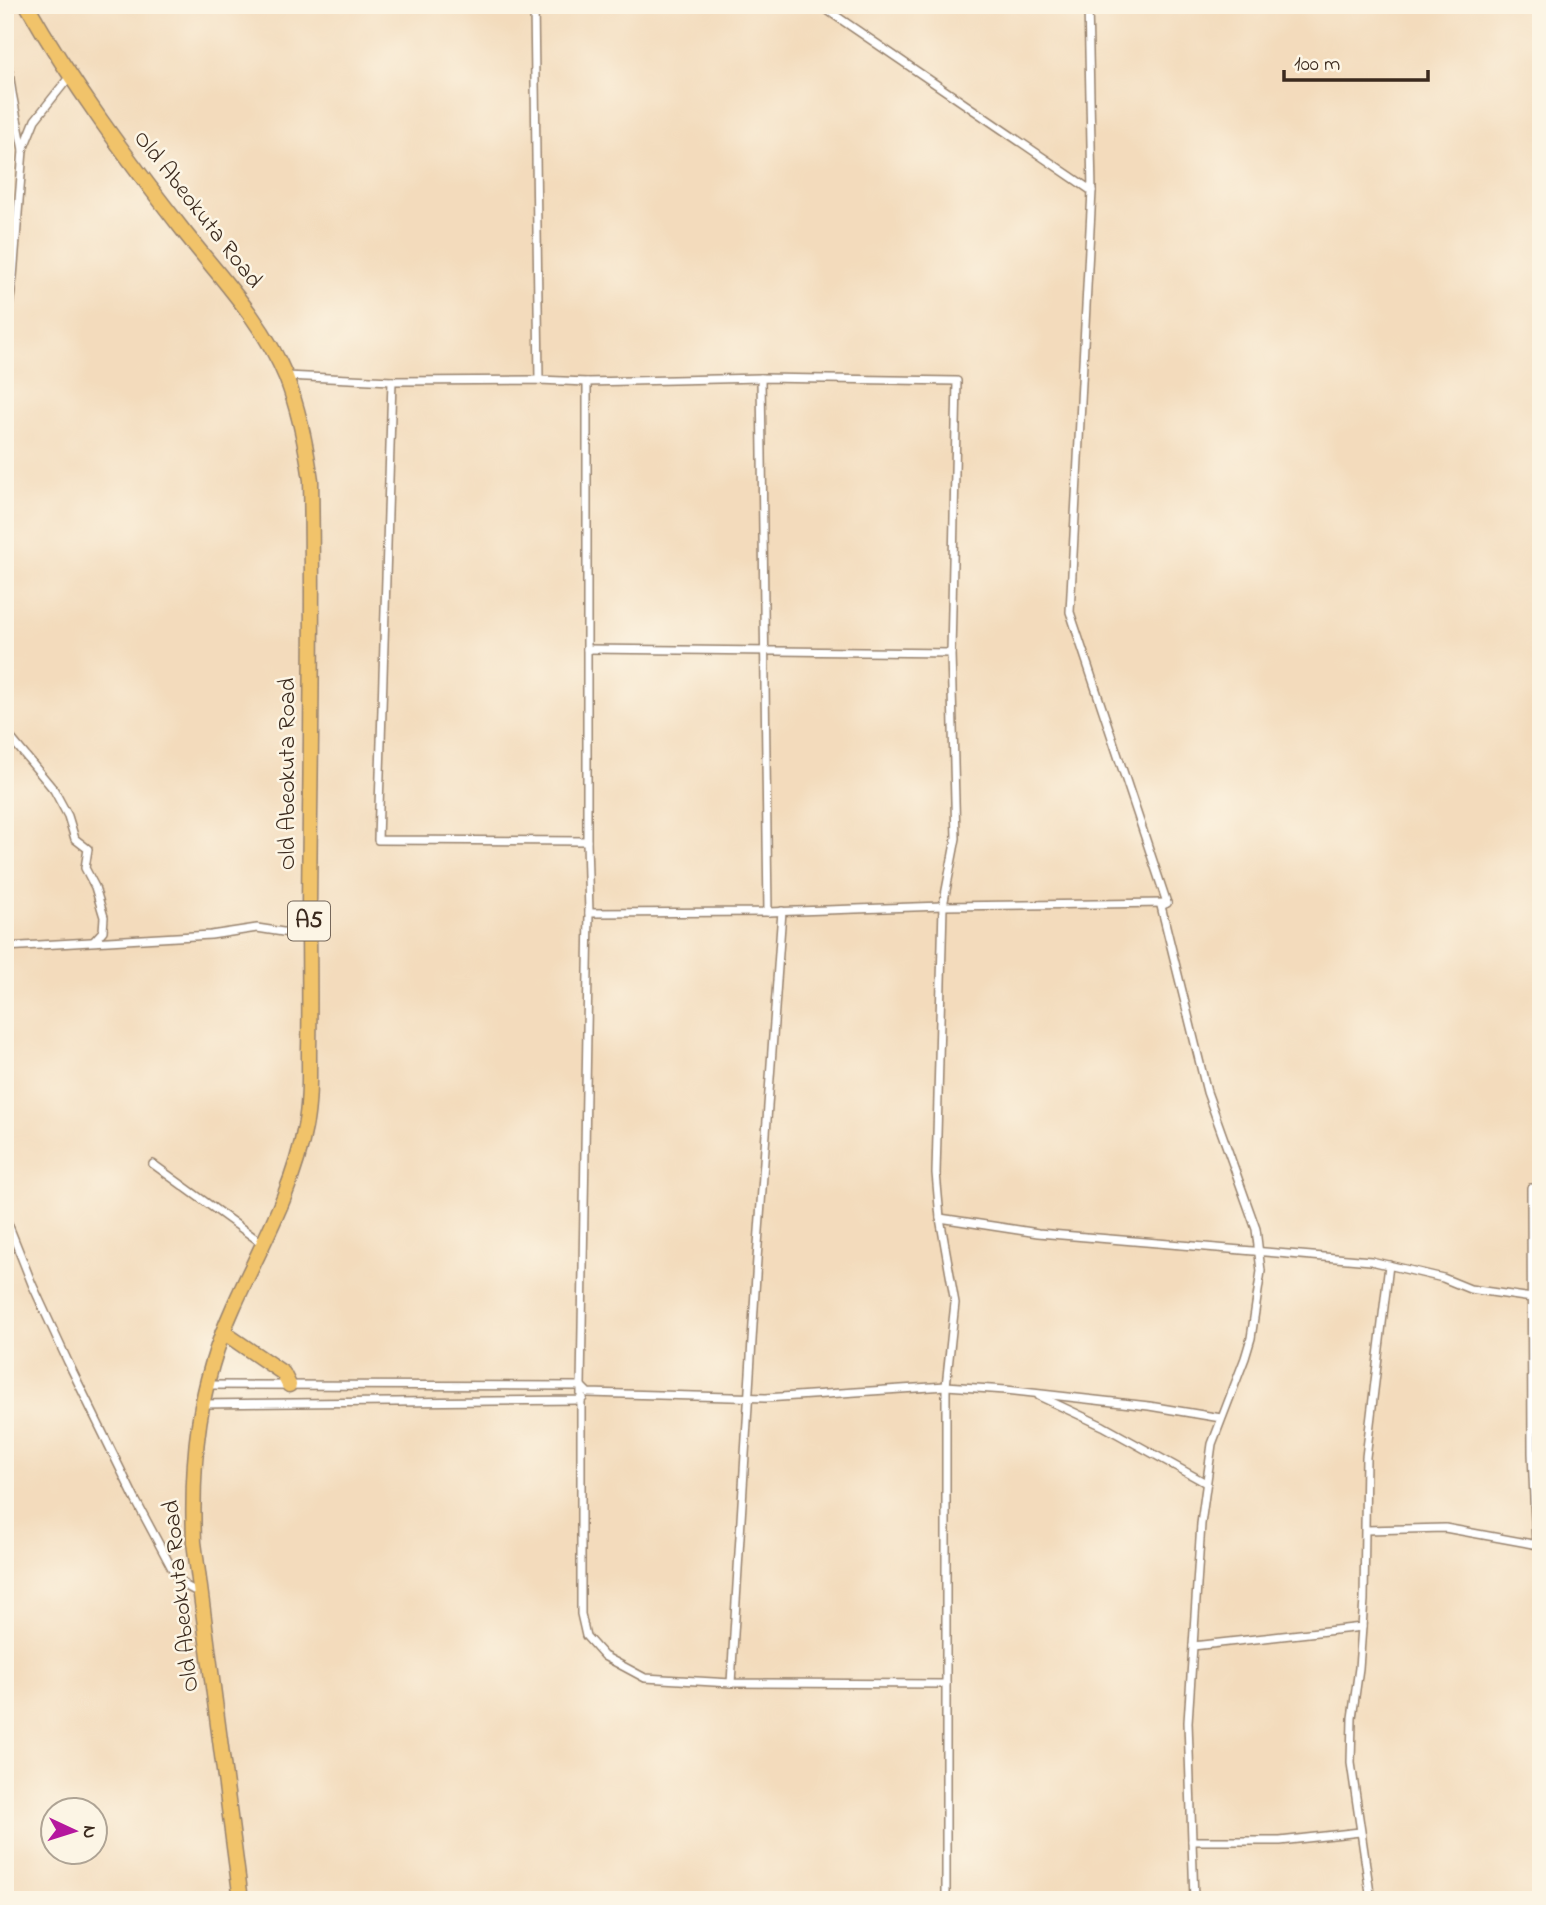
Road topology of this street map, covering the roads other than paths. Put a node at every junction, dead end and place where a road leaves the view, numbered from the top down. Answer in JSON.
{"nodes":[{"id":1,"x":27,"y":5,"type":"edge"},
{"id":2,"x":534,"y":5,"type":"edge"},
{"id":3,"x":820,"y":5,"type":"edge"},
{"id":4,"x":1088,"y":5,"type":"edge"},
{"id":5,"x":5,"y":45,"type":"edge"},
{"id":6,"x":70,"y":76,"type":"junction"},
{"id":7,"x":23,"y":150,"type":"junction"},
{"id":8,"x":1092,"y":191,"type":"junction"},
{"id":9,"x":5,"y":335,"type":"edge"},
{"id":10,"x":285,"y":376,"type":"junction"},
{"id":11,"x":761,"y":378,"type":"junction"},
{"id":12,"x":539,"y":380,"type":"junction"},
{"id":13,"x":392,"y":381,"type":"junction"},
{"id":14,"x":587,"y":383,"type":"junction"},
{"id":15,"x":587,"y":649,"type":"junction"},
{"id":16,"x":765,"y":650,"type":"junction"},
{"id":17,"x":951,"y":653,"type":"junction"},
{"id":18,"x":5,"y":731,"type":"edge"},
{"id":19,"x":587,"y":841,"type":"junction"},
{"id":20,"x":1167,"y":903,"type":"junction"},
{"id":21,"x":943,"y":906,"type":"junction"},
{"id":22,"x":782,"y":911,"type":"junction"},
{"id":23,"x":768,"y":912,"type":"junction"},
{"id":24,"x":589,"y":913,"type":"junction"},
{"id":25,"x":309,"y":936,"type":"junction"},
{"id":26,"x":94,"y":941,"type":"junction"},
{"id":27,"x":5,"y":947,"type":"edge"},
{"id":28,"x":153,"y":1164,"type":"dead end"},
{"id":29,"x":1531,"y":1188,"type":"dead end"},
{"id":30,"x":5,"y":1216,"type":"edge"},
{"id":31,"x":940,"y":1218,"type":"junction"},
{"id":32,"x":263,"y":1245,"type":"junction"},
{"id":33,"x":1260,"y":1250,"type":"junction"},
{"id":34,"x":1389,"y":1265,"type":"junction"},
{"id":35,"x":1532,"y":1298,"type":"junction"},
{"id":36,"x":223,"y":1332,"type":"junction"},
{"id":37,"x":1532,"y":1346,"type":"junction"},
{"id":38,"x":1541,"y":1347,"type":"edge"},
{"id":39,"x":206,"y":1385,"type":"junction"},
{"id":40,"x":289,"y":1385,"type":"junction"},
{"id":41,"x":581,"y":1386,"type":"junction"},
{"id":42,"x":946,"y":1386,"type":"junction"},
{"id":43,"x":588,"y":1393,"type":"junction"},
{"id":44,"x":1033,"y":1393,"type":"junction"},
{"id":45,"x":748,"y":1398,"type":"junction"},
{"id":46,"x":581,"y":1400,"type":"junction"},
{"id":47,"x":201,"y":1404,"type":"junction"},
{"id":48,"x":286,"y":1404,"type":"junction"},
{"id":49,"x":1221,"y":1418,"type":"junction"},
{"id":50,"x":1206,"y":1483,"type":"junction"},
{"id":51,"x":1366,"y":1530,"type":"junction"},
{"id":52,"x":1539,"y":1545,"type":"edge"},
{"id":53,"x":201,"y":1594,"type":"junction"},
{"id":54,"x":1362,"y":1627,"type":"junction"},
{"id":55,"x":1193,"y":1646,"type":"junction"},
{"id":56,"x":731,"y":1683,"type":"junction"},
{"id":57,"x":946,"y":1684,"type":"junction"},
{"id":58,"x":1360,"y":1832,"type":"junction"},
{"id":59,"x":1192,"y":1841,"type":"junction"},
{"id":60,"x":240,"y":1900,"type":"edge"},
{"id":61,"x":946,"y":1900,"type":"edge"},
{"id":62,"x":1194,"y":1900,"type":"edge"},
{"id":63,"x":1371,"y":1900,"type":"edge"}],
"edges":[{"from":1,"to":6,"type":"highway","name":"Old Abeokuta Road","number":"A5"},
{"from":2,"to":12,"type":"street"},
{"from":3,"to":8,"type":"street"},
{"from":4,"to":8,"type":"street"},
{"from":5,"to":7,"type":"street"},
{"from":6,"to":7,"type":"street"},
{"from":6,"to":10,"type":"highway","name":"Old Abeokuta Road","number":"A5"},
{"from":7,"to":9,"type":"street"},
{"from":8,"to":20,"type":"street"},
{"from":10,"to":13,"type":"street"},
{"from":10,"to":25,"type":"highway","name":"Old Abeokuta Road","number":"A5"},
{"from":11,"to":14,"type":"street"},
{"from":11,"to":16,"type":"street"},
{"from":11,"to":17,"type":"street"},
{"from":12,"to":13,"type":"street"},
{"from":12,"to":14,"type":"street"},
{"from":13,"to":19,"type":"street"},
{"from":14,"to":15,"type":"street"},
{"from":15,"to":16,"type":"street"},
{"from":15,"to":19,"type":"street"},
{"from":16,"to":17,"type":"street"},
{"from":16,"to":23,"type":"street"},
{"from":17,"to":21,"type":"street"},
{"from":18,"to":26,"type":"street"},
{"from":19,"to":24,"type":"street"},
{"from":20,"to":21,"type":"street"},
{"from":20,"to":33,"type":"street"},
{"from":21,"to":22,"type":"street"},
{"from":21,"to":31,"type":"street"},
{"from":22,"to":23,"type":"street"},
{"from":22,"to":45,"type":"street"},
{"from":23,"to":24,"type":"street"},
{"from":24,"to":41,"type":"street"},
{"from":25,"to":26,"type":"street"},
{"from":25,"to":32,"type":"highway","name":"Old Abeokuta Road","number":"A5"},
{"from":26,"to":27,"type":"street"},
{"from":28,"to":32,"type":"street"},
{"from":29,"to":35,"type":"street"},
{"from":30,"to":53,"type":"street"},
{"from":31,"to":33,"type":"street"},
{"from":31,"to":42,"type":"street"},
{"from":32,"to":36,"type":"highway","name":"Old Abeokuta Road","number":"A5"},
{"from":33,"to":34,"type":"street"},
{"from":33,"to":49,"type":"street"},
{"from":34,"to":35,"type":"street"},
{"from":34,"to":51,"type":"street"},
{"from":35,"to":37,"type":"street"},
{"from":36,"to":39,"type":"highway","name":"Old Abeokuta Road","number":"A5"},
{"from":36,"to":40,"type":"highway"},
{"from":37,"to":38,"type":"street"},
{"from":37,"to":52,"type":"street"},
{"from":39,"to":40,"type":"street"},
{"from":39,"to":47,"type":"highway","name":"Old Abeokuta Road","number":"A5"},
{"from":40,"to":41,"type":"street"},
{"from":40,"to":48,"type":"street"},
{"from":41,"to":43,"type":"street"},
{"from":41,"to":46,"type":"street"},
{"from":42,"to":44,"type":"street"},
{"from":42,"to":45,"type":"street"},
{"from":42,"to":57,"type":"street"},
{"from":43,"to":45,"type":"street"},
{"from":43,"to":46,"type":"street"},
{"from":44,"to":49,"type":"street"},
{"from":44,"to":50,"type":"street"},
{"from":45,"to":56,"type":"street"},
{"from":46,"to":48,"type":"street"},
{"from":46,"to":56,"type":"street"},
{"from":47,"to":48,"type":"street"},
{"from":47,"to":53,"type":"highway","name":"Old Abeokuta Road","number":"A5"},
{"from":49,"to":50,"type":"street"},
{"from":50,"to":55,"type":"street"},
{"from":51,"to":52,"type":"street"},
{"from":51,"to":54,"type":"street"},
{"from":53,"to":60,"type":"highway","name":"Old Abeokuta Road","number":"A5"},
{"from":54,"to":55,"type":"street"},
{"from":54,"to":58,"type":"street"},
{"from":55,"to":59,"type":"street"},
{"from":56,"to":57,"type":"street"},
{"from":57,"to":61,"type":"street"},
{"from":58,"to":59,"type":"street"},
{"from":58,"to":63,"type":"street"},
{"from":59,"to":62,"type":"street"}]}
